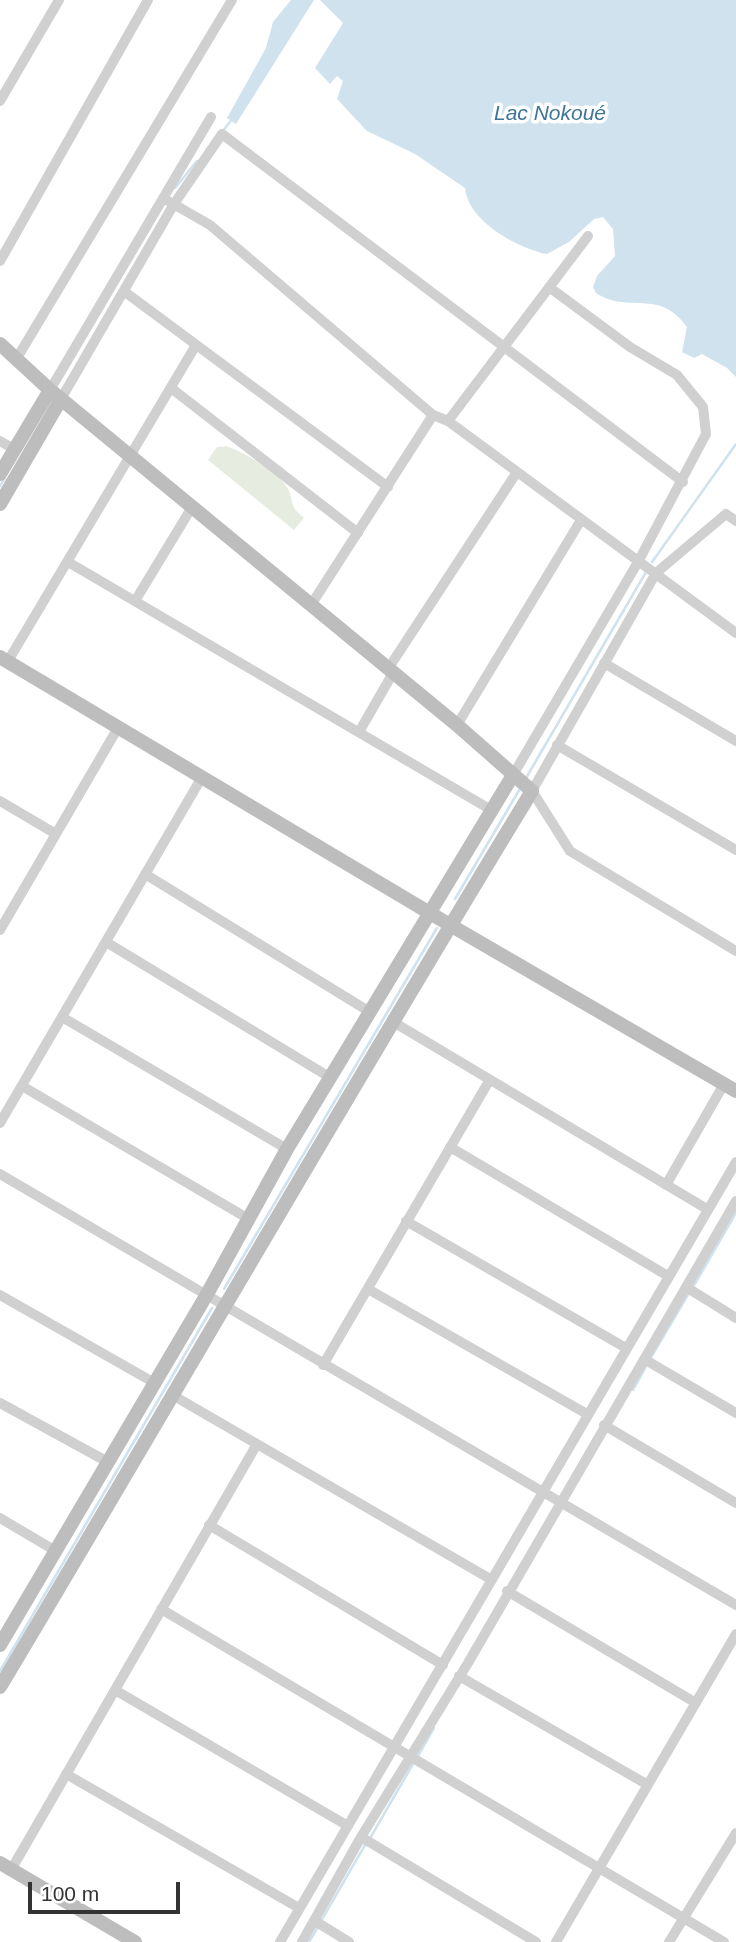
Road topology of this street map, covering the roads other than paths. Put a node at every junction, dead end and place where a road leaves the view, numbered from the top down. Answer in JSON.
{"nodes":[{"id":1,"x":59,"y":0,"type":"edge"},
{"id":2,"x":148,"y":0,"type":"edge"},
{"id":3,"x":232,"y":0,"type":"edge"},
{"id":4,"x":0,"y":101,"type":"edge"},
{"id":5,"x":211,"y":117,"type":"dead end"},
{"id":6,"x":168,"y":201,"type":"junction"},
{"id":7,"x":588,"y":236,"type":"dead end"},
{"id":8,"x":0,"y":261,"type":"edge"},
{"id":9,"x":549,"y":287,"type":"junction"},
{"id":10,"x":125,"y":292,"type":"junction"},
{"id":11,"x":0,"y":344,"type":"edge"},
{"id":12,"x":196,"y":345,"type":"junction"},
{"id":13,"x":503,"y":348,"type":"junction"},
{"id":14,"x":17,"y":358,"type":"junction"},
{"id":15,"x":171,"y":388,"type":"junction"},
{"id":16,"x":55,"y":395,"type":"junction"},
{"id":17,"x":433,"y":415,"type":"junction"},
{"id":18,"x":448,"y":421,"type":"junction"},
{"id":19,"x":0,"y":441,"type":"edge"},
{"id":20,"x":14,"y":449,"type":"junction"},
{"id":21,"x":131,"y":457,"type":"junction"},
{"id":22,"x":517,"y":472,"type":"junction"},
{"id":23,"x":0,"y":474,"type":"edge"},
{"id":24,"x":683,"y":482,"type":"junction"},
{"id":25,"x":388,"y":487,"type":"junction"},
{"id":26,"x":0,"y":504,"type":"edge"},
{"id":27,"x":192,"y":507,"type":"junction"},
{"id":28,"x":581,"y":520,"type":"junction"},
{"id":29,"x":736,"y":522,"type":"edge"},
{"id":30,"x":358,"y":533,"type":"junction"},
{"id":31,"x":68,"y":562,"type":"junction"},
{"id":32,"x":638,"y":562,"type":"junction"},
{"id":33,"x":656,"y":573,"type":"junction"},
{"id":34,"x":135,"y":601,"type":"junction"},
{"id":35,"x":311,"y":605,"type":"junction"},
{"id":36,"x":736,"y":633,"type":"edge"},
{"id":37,"x":4,"y":659,"type":"edge"},
{"id":38,"x":604,"y":663,"type":"junction"},
{"id":39,"x":391,"y":671,"type":"junction"},
{"id":40,"x":457,"y":725,"type":"junction"},
{"id":41,"x":118,"y":726,"type":"junction"},
{"id":42,"x":359,"y":732,"type":"junction"},
{"id":43,"x":736,"y":741,"type":"edge"},
{"id":44,"x":556,"y":745,"type":"junction"},
{"id":45,"x":513,"y":775,"type":"junction"},
{"id":46,"x":202,"y":777,"type":"junction"},
{"id":47,"x":532,"y":791,"type":"junction"},
{"id":48,"x":0,"y":801,"type":"edge"},
{"id":49,"x":493,"y":811,"type":"junction"},
{"id":50,"x":56,"y":834,"type":"junction"},
{"id":51,"x":736,"y":850,"type":"edge"},
{"id":52,"x":145,"y":874,"type":"junction"},
{"id":53,"x":432,"y":914,"type":"junction"},
{"id":54,"x":1,"y":925,"type":"edge"},
{"id":55,"x":450,"y":925,"type":"junction"},
{"id":56,"x":106,"y":942,"type":"junction"},
{"id":57,"x":736,"y":951,"type":"edge"},
{"id":58,"x":370,"y":1012,"type":"junction"},
{"id":59,"x":62,"y":1017,"type":"junction"},
{"id":60,"x":395,"y":1023,"type":"junction"},
{"id":61,"x":331,"y":1078,"type":"junction"},
{"id":62,"x":489,"y":1081,"type":"junction"},
{"id":63,"x":22,"y":1086,"type":"junction"},
{"id":64,"x":730,"y":1088,"type":"edge"},
{"id":65,"x":0,"y":1123,"type":"edge"},
{"id":66,"x":450,"y":1147,"type":"junction"},
{"id":67,"x":287,"y":1149,"type":"junction"},
{"id":68,"x":736,"y":1162,"type":"edge"},
{"id":69,"x":0,"y":1174,"type":"edge"},
{"id":70,"x":666,"y":1185,"type":"junction"},
{"id":71,"x":736,"y":1201,"type":"edge"},
{"id":72,"x":707,"y":1209,"type":"junction"},
{"id":73,"x":247,"y":1218,"type":"junction"},
{"id":74,"x":726,"y":1219,"type":"junction"},
{"id":75,"x":406,"y":1221,"type":"junction"},
{"id":76,"x":736,"y":1225,"type":"edge"},
{"id":77,"x":668,"y":1276,"type":"junction"},
{"id":78,"x":686,"y":1287,"type":"junction"},
{"id":79,"x":368,"y":1289,"type":"junction"},
{"id":80,"x":0,"y":1295,"type":"edge"},
{"id":81,"x":206,"y":1296,"type":"junction"},
{"id":82,"x":222,"y":1306,"type":"junction"},
{"id":83,"x":736,"y":1318,"type":"edge"},
{"id":84,"x":626,"y":1348,"type":"junction"},
{"id":85,"x":644,"y":1359,"type":"junction"},
{"id":86,"x":323,"y":1365,"type":"junction"},
{"id":87,"x":153,"y":1382,"type":"junction"},
{"id":88,"x":174,"y":1396,"type":"junction"},
{"id":89,"x":0,"y":1403,"type":"edge"},
{"id":90,"x":736,"y":1413,"type":"edge"},
{"id":91,"x":587,"y":1414,"type":"junction"},
{"id":92,"x":604,"y":1425,"type":"junction"},
{"id":93,"x":257,"y":1444,"type":"junction"},
{"id":94,"x":106,"y":1461,"type":"junction"},
{"id":95,"x":544,"y":1492,"type":"junction"},
{"id":96,"x":560,"y":1502,"type":"junction"},
{"id":97,"x":736,"y":1503,"type":"edge"},
{"id":98,"x":0,"y":1518,"type":"edge"},
{"id":99,"x":209,"y":1525,"type":"junction"},
{"id":100,"x":54,"y":1550,"type":"junction"},
{"id":101,"x":492,"y":1580,"type":"junction"},
{"id":102,"x":507,"y":1591,"type":"junction"},
{"id":103,"x":736,"y":1605,"type":"edge"},
{"id":104,"x":161,"y":1609,"type":"junction"},
{"id":105,"x":4,"y":1629,"type":"edge"},
{"id":106,"x":736,"y":1634,"type":"edge"},
{"id":107,"x":0,"y":1645,"type":"edge"},
{"id":108,"x":449,"y":1652,"type":"junction"},
{"id":109,"x":468,"y":1663,"type":"junction"},
{"id":110,"x":443,"y":1665,"type":"junction"},
{"id":111,"x":459,"y":1676,"type":"junction"},
{"id":112,"x":0,"y":1687,"type":"edge"},
{"id":113,"x":115,"y":1689,"type":"junction"},
{"id":114,"x":696,"y":1703,"type":"junction"},
{"id":115,"x":395,"y":1747,"type":"junction"},
{"id":116,"x":412,"y":1757,"type":"junction"},
{"id":117,"x":66,"y":1774,"type":"junction"},
{"id":118,"x":648,"y":1785,"type":"junction"},
{"id":119,"x":348,"y":1826,"type":"junction"},
{"id":120,"x":361,"y":1837,"type":"junction"},
{"id":121,"x":735,"y":1837,"type":"edge"},
{"id":122,"x":6,"y":1867,"type":"edge"},
{"id":123,"x":599,"y":1869,"type":"junction"},
{"id":124,"x":299,"y":1908,"type":"junction"},
{"id":125,"x":685,"y":1919,"type":"junction"},
{"id":126,"x":315,"y":1921,"type":"junction"},
{"id":127,"x":135,"y":1942,"type":"edge"},
{"id":128,"x":280,"y":1942,"type":"edge"},
{"id":129,"x":302,"y":1942,"type":"edge"},
{"id":130,"x":349,"y":1942,"type":"edge"},
{"id":131,"x":536,"y":1942,"type":"edge"},
{"id":132,"x":556,"y":1942,"type":"edge"},
{"id":133,"x":670,"y":1942,"type":"edge"},
{"id":134,"x":724,"y":1942,"type":"edge"}],
"edges":[{"from":1,"to":4,"type":"street"},
{"from":2,"to":8,"type":"street"},
{"from":3,"to":14,"type":"street"},
{"from":5,"to":6,"type":"street"},
{"from":6,"to":10,"type":"street"},
{"from":6,"to":13,"type":"street"},
{"from":6,"to":16,"type":"street"},
{"from":6,"to":17,"type":"street"},
{"from":7,"to":9,"type":"street"},
{"from":9,"to":13,"type":"street"},
{"from":9,"to":24,"type":"street"},
{"from":10,"to":12,"type":"street"},
{"from":10,"to":16,"type":"street"},
{"from":11,"to":14,"type":"street"},
{"from":12,"to":15,"type":"street"},
{"from":12,"to":25,"type":"street"},
{"from":13,"to":18,"type":"street"},
{"from":13,"to":24,"type":"street"},
{"from":14,"to":16,"type":"street"},
{"from":15,"to":21,"type":"street"},
{"from":15,"to":30,"type":"street"},
{"from":16,"to":20,"type":"street"},
{"from":16,"to":21,"type":"street"},
{"from":16,"to":26,"type":"street"},
{"from":17,"to":18,"type":"street"},
{"from":17,"to":25,"type":"street"},
{"from":18,"to":22,"type":"street"},
{"from":19,"to":20,"type":"street"},
{"from":20,"to":23,"type":"street"},
{"from":21,"to":27,"type":"street"},
{"from":21,"to":31,"type":"street"},
{"from":22,"to":28,"type":"street"},
{"from":22,"to":39,"type":"street"},
{"from":24,"to":32,"type":"street"},
{"from":25,"to":30,"type":"street"},
{"from":27,"to":34,"type":"street"},
{"from":27,"to":35,"type":"street"},
{"from":28,"to":32,"type":"street"},
{"from":28,"to":40,"type":"street"},
{"from":29,"to":33,"type":"street"},
{"from":30,"to":35,"type":"street"},
{"from":31,"to":34,"type":"street"},
{"from":31,"to":37,"type":"street"},
{"from":32,"to":33,"type":"street"},
{"from":32,"to":45,"type":"street"},
{"from":33,"to":36,"type":"street"},
{"from":33,"to":38,"type":"street"},
{"from":34,"to":42,"type":"street"},
{"from":35,"to":39,"type":"street"},
{"from":37,"to":41,"type":"street"},
{"from":38,"to":43,"type":"street"},
{"from":38,"to":44,"type":"street"},
{"from":39,"to":40,"type":"street"},
{"from":39,"to":42,"type":"street"},
{"from":40,"to":45,"type":"street"},
{"from":41,"to":46,"type":"street"},
{"from":41,"to":50,"type":"street"},
{"from":42,"to":49,"type":"street"},
{"from":44,"to":47,"type":"street"},
{"from":44,"to":51,"type":"street"},
{"from":45,"to":47,"type":"street"},
{"from":45,"to":49,"type":"street"},
{"from":46,"to":52,"type":"street"},
{"from":46,"to":53,"type":"street"},
{"from":47,"to":55,"type":"street"},
{"from":47,"to":57,"type":"street"},
{"from":48,"to":50,"type":"street"},
{"from":49,"to":53,"type":"street"},
{"from":50,"to":54,"type":"street"},
{"from":52,"to":56,"type":"street"},
{"from":52,"to":58,"type":"street"},
{"from":53,"to":55,"type":"street"},
{"from":53,"to":58,"type":"street"},
{"from":55,"to":60,"type":"street"},
{"from":55,"to":64,"type":"street"},
{"from":56,"to":59,"type":"street"},
{"from":56,"to":61,"type":"street"},
{"from":58,"to":61,"type":"street"},
{"from":59,"to":63,"type":"street"},
{"from":59,"to":67,"type":"street"},
{"from":60,"to":62,"type":"street"},
{"from":60,"to":82,"type":"street"},
{"from":61,"to":67,"type":"street"},
{"from":62,"to":66,"type":"street"},
{"from":62,"to":70,"type":"street"},
{"from":63,"to":65,"type":"street"},
{"from":63,"to":73,"type":"street"},
{"from":64,"to":70,"type":"street"},
{"from":66,"to":75,"type":"street"},
{"from":66,"to":77,"type":"street"},
{"from":67,"to":73,"type":"street"},
{"from":68,"to":72,"type":"street"},
{"from":69,"to":81,"type":"street"},
{"from":70,"to":72,"type":"street"},
{"from":71,"to":74,"type":"street"},
{"from":72,"to":77,"type":"street"},
{"from":73,"to":81,"type":"street"},
{"from":74,"to":76,"type":"street"},
{"from":74,"to":78,"type":"street"},
{"from":75,"to":79,"type":"street"},
{"from":75,"to":84,"type":"street"},
{"from":77,"to":84,"type":"street"},
{"from":78,"to":83,"type":"street"},
{"from":78,"to":85,"type":"street"},
{"from":79,"to":86,"type":"street"},
{"from":79,"to":91,"type":"street"},
{"from":80,"to":87,"type":"street"},
{"from":81,"to":82,"type":"street"},
{"from":81,"to":87,"type":"street"},
{"from":82,"to":86,"type":"street"},
{"from":82,"to":88,"type":"street"},
{"from":84,"to":91,"type":"street"},
{"from":85,"to":90,"type":"street"},
{"from":85,"to":92,"type":"street"},
{"from":86,"to":95,"type":"street"},
{"from":87,"to":94,"type":"street"},
{"from":88,"to":93,"type":"street"},
{"from":88,"to":112,"type":"street"},
{"from":89,"to":94,"type":"street"},
{"from":91,"to":95,"type":"street"},
{"from":92,"to":96,"type":"street"},
{"from":92,"to":97,"type":"street"},
{"from":93,"to":99,"type":"street"},
{"from":93,"to":101,"type":"street"},
{"from":94,"to":100,"type":"street"},
{"from":95,"to":96,"type":"street"},
{"from":95,"to":101,"type":"street"},
{"from":96,"to":102,"type":"street"},
{"from":96,"to":103,"type":"street"},
{"from":98,"to":100,"type":"street"},
{"from":99,"to":104,"type":"street"},
{"from":99,"to":110,"type":"street"},
{"from":100,"to":105,"type":"street"},
{"from":101,"to":108,"type":"street"},
{"from":102,"to":109,"type":"street"},
{"from":102,"to":114,"type":"street"},
{"from":104,"to":113,"type":"street"},
{"from":104,"to":115,"type":"street"},
{"from":105,"to":107,"type":"street"},
{"from":106,"to":114,"type":"street"},
{"from":108,"to":109,"type":"street"},
{"from":108,"to":110,"type":"street"},
{"from":109,"to":111,"type":"street"},
{"from":110,"to":115,"type":"street"},
{"from":111,"to":116,"type":"street"},
{"from":111,"to":118,"type":"street"},
{"from":113,"to":117,"type":"street"},
{"from":113,"to":119,"type":"street"},
{"from":114,"to":118,"type":"street"},
{"from":115,"to":116,"type":"street"},
{"from":115,"to":119,"type":"street"},
{"from":116,"to":120,"type":"street"},
{"from":116,"to":123,"type":"street"},
{"from":117,"to":122,"type":"street"},
{"from":117,"to":124,"type":"street"},
{"from":118,"to":123,"type":"street"},
{"from":119,"to":124,"type":"street"},
{"from":120,"to":126,"type":"street"},
{"from":120,"to":131,"type":"street"},
{"from":121,"to":125,"type":"street"},
{"from":122,"to":127,"type":"street"},
{"from":123,"to":125,"type":"street"},
{"from":123,"to":132,"type":"street"},
{"from":124,"to":128,"type":"street"},
{"from":125,"to":133,"type":"street"},
{"from":125,"to":134,"type":"street"},
{"from":126,"to":129,"type":"street"},
{"from":126,"to":130,"type":"street"}]}
